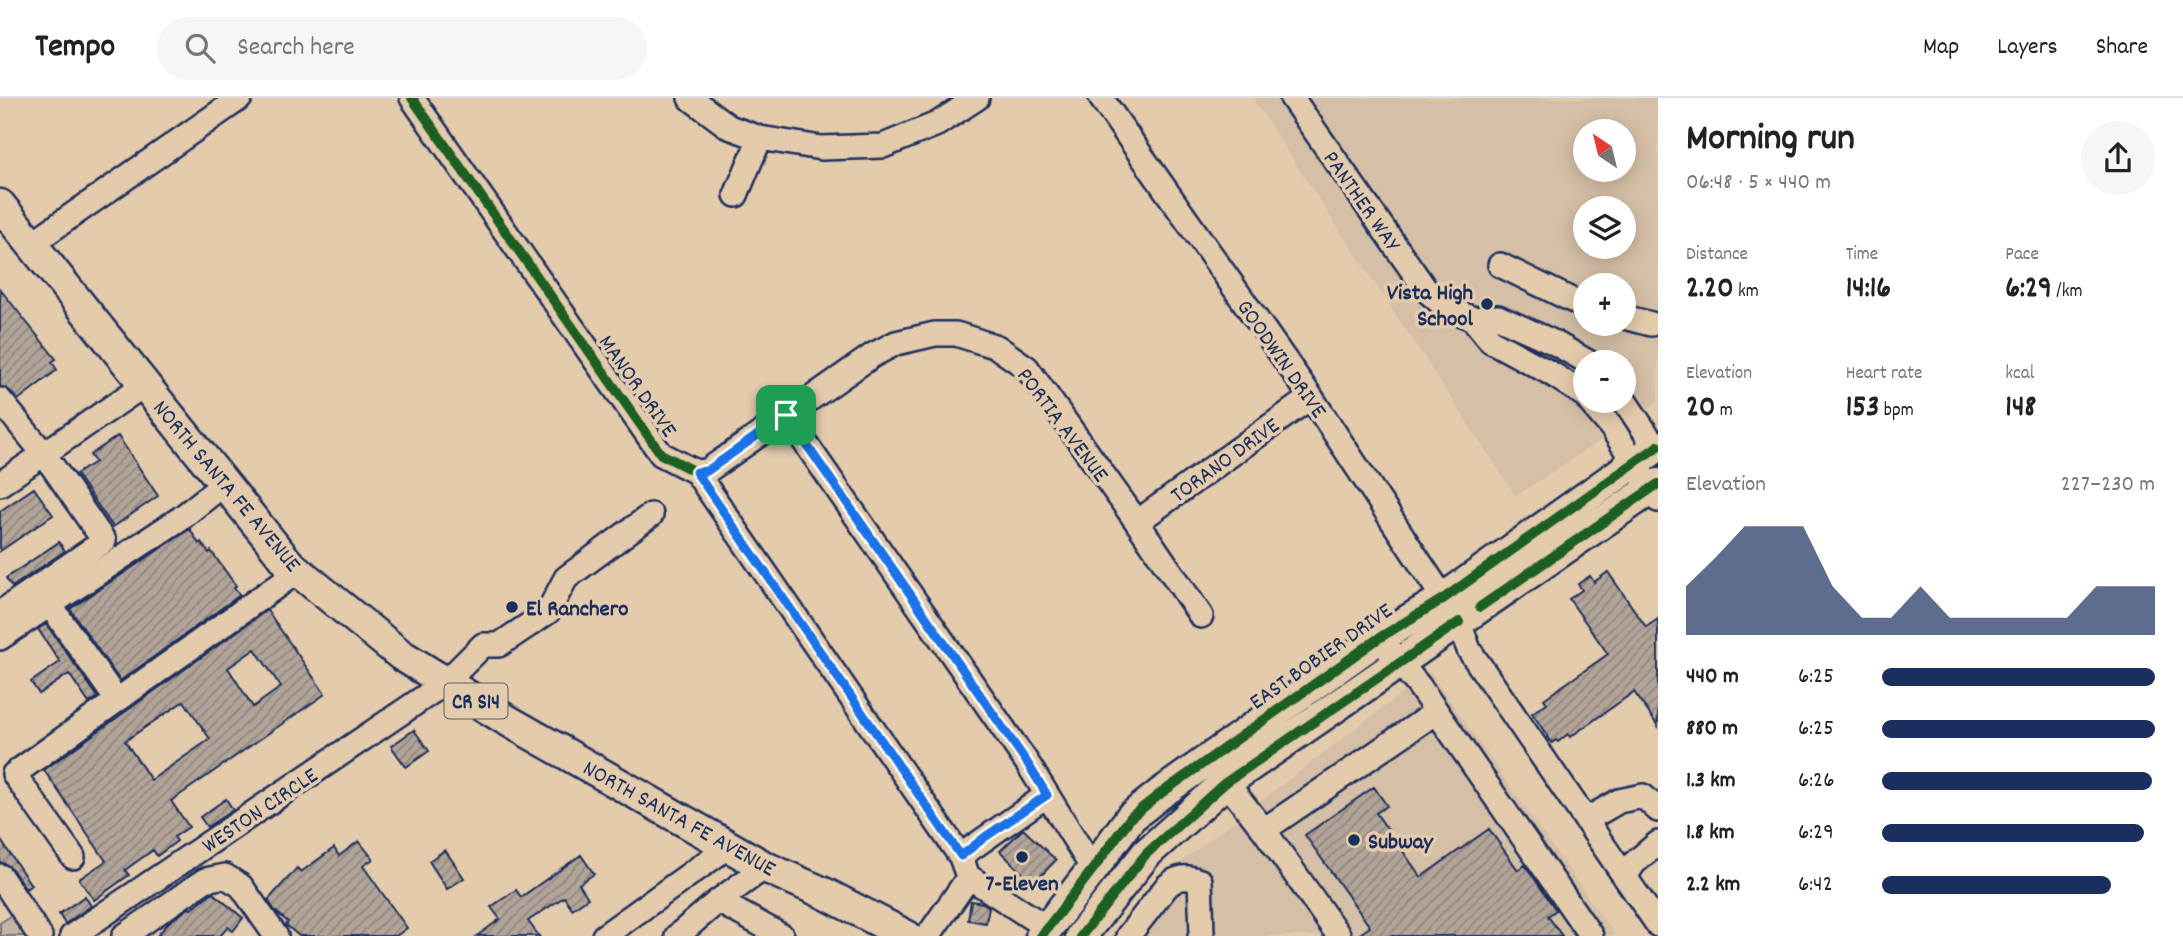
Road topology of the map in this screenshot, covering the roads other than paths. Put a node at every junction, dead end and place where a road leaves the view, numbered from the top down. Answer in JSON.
{"nodes":[{"id":1,"x":240,"y":98,"type":"edge"},
{"id":2,"x":412,"y":98,"type":"edge"},
{"id":3,"x":690,"y":98,"type":"edge"},
{"id":4,"x":977,"y":98,"type":"edge"},
{"id":5,"x":1101,"y":98,"type":"edge"},
{"id":6,"x":1292,"y":98,"type":"edge"},
{"id":7,"x":760,"y":138,"type":"junction"},
{"id":8,"x":736,"y":195,"type":"dead end"},
{"id":9,"x":0,"y":205,"type":"edge"},
{"id":10,"x":32,"y":244,"type":"junction"},
{"id":11,"x":1500,"y":265,"type":"dead end"},
{"id":12,"x":1573,"y":301,"type":"edge"},
{"id":13,"x":1473,"y":319,"type":"junction"},
{"id":14,"x":1636,"y":320,"type":"edge"},
{"id":15,"x":1651,"y":324,"type":"dead end"},
{"id":16,"x":1573,"y":353,"type":"edge"},
{"id":17,"x":144,"y":385,"type":"junction"},
{"id":18,"x":1573,"y":388,"type":"edge"},
{"id":19,"x":1311,"y":397,"type":"junction"},
{"id":20,"x":0,"y":400,"type":"edge"},
{"id":21,"x":1600,"y":413,"type":"edge"},
{"id":22,"x":1631,"y":413,"type":"edge"},
{"id":23,"x":786,"y":415,"type":"junction"},
{"id":24,"x":1651,"y":452,"type":"edge"},
{"id":25,"x":44,"y":454,"type":"junction"},
{"id":26,"x":696,"y":472,"type":"junction"},
{"id":27,"x":0,"y":484,"type":"edge"},
{"id":28,"x":224,"y":484,"type":"junction"},
{"id":29,"x":1655,"y":491,"type":"edge"},
{"id":30,"x":651,"y":515,"type":"dead end"},
{"id":31,"x":1137,"y":522,"type":"junction"},
{"id":32,"x":298,"y":571,"type":"junction"},
{"id":33,"x":50,"y":605,"type":"junction"},
{"id":34,"x":1451,"y":610,"type":"junction"},
{"id":35,"x":0,"y":613,"type":"edge"},
{"id":36,"x":1201,"y":616,"type":"dead end"},
{"id":37,"x":0,"y":638,"type":"edge"},
{"id":38,"x":1379,"y":638,"type":"junction"},
{"id":39,"x":1400,"y":662,"type":"junction"},
{"id":40,"x":445,"y":682,"type":"junction"},
{"id":41,"x":110,"y":689,"type":"dead end"},
{"id":42,"x":1436,"y":712,"type":"junction"},
{"id":43,"x":1217,"y":771,"type":"junction"},
{"id":44,"x":1047,"y":795,"type":"junction"},
{"id":45,"x":1658,"y":810,"type":"edge"},
{"id":46,"x":1586,"y":820,"type":"junction"},
{"id":47,"x":1264,"y":830,"type":"junction"},
{"id":48,"x":1658,"y":843,"type":"edge"},
{"id":49,"x":729,"y":846,"type":"junction"},
{"id":50,"x":73,"y":857,"type":"dead end"},
{"id":51,"x":765,"y":867,"type":"junction"},
{"id":52,"x":965,"y":867,"type":"junction"},
{"id":53,"x":1094,"y":869,"type":"junction"},
{"id":54,"x":0,"y":876,"type":"edge"},
{"id":55,"x":1625,"y":877,"type":"junction"},
{"id":56,"x":718,"y":901,"type":"junction"},
{"id":57,"x":1658,"y":925,"type":"edge"},
{"id":58,"x":1044,"y":932,"type":"edge"},
{"id":59,"x":40,"y":936,"type":"edge"},
{"id":60,"x":72,"y":936,"type":"edge"},
{"id":61,"x":124,"y":936,"type":"edge"},
{"id":62,"x":276,"y":936,"type":"edge"},
{"id":63,"x":604,"y":936,"type":"edge"},
{"id":64,"x":677,"y":936,"type":"edge"},
{"id":65,"x":782,"y":936,"type":"edge"},
{"id":66,"x":907,"y":936,"type":"edge"},
{"id":67,"x":928,"y":936,"type":"edge"},
{"id":68,"x":1081,"y":936,"type":"edge"},
{"id":69,"x":1128,"y":936,"type":"edge"},
{"id":70,"x":1200,"y":936,"type":"edge"},
{"id":71,"x":1339,"y":936,"type":"edge"},
{"id":72,"x":1591,"y":936,"type":"edge"}],
"edges":[{"from":1,"to":10,"type":"street"},
{"from":2,"to":26,"type":"street","name":"MANOR DRIVE"},
{"from":3,"to":7,"type":"street"},
{"from":4,"to":7,"type":"street"},
{"from":5,"to":19,"type":"street","name":"GOODWIN DRIVE"},
{"from":6,"to":13,"type":"street","name":"PANTHER WAY"},
{"from":7,"to":8,"type":"street"},
{"from":9,"to":10,"type":"main road","name":"NORTH SANTA FE AVENUE","number":"CR S14"},
{"from":10,"to":17,"type":"main road","name":"NORTH SANTA FE AVENUE","number":"CR S14"},
{"from":11,"to":12,"type":"street"},
{"from":13,"to":16,"type":"street","name":"PANTHER WAY"},
{"from":13,"to":18,"type":"street","name":"PANTHER WAY"},
{"from":14,"to":15,"type":"street"},
{"from":17,"to":25,"type":"street"},
{"from":17,"to":28,"type":"main road","name":"NORTH SANTA FE AVENUE","number":"CR S14"},
{"from":19,"to":31,"type":"street","name":"TORANO DRIVE"},
{"from":19,"to":34,"type":"street","name":"GOODWIN DRIVE"},
{"from":20,"to":25,"type":"street"},
{"from":21,"to":24,"type":"street"},
{"from":22,"to":24,"type":"street"},
{"from":23,"to":26,"type":"street","name":"PORTIA AVENUE"},
{"from":23,"to":31,"type":"street","name":"PORTIA AVENUE"},
{"from":23,"to":44,"type":"street"},
{"from":24,"to":29,"type":"street"},
{"from":24,"to":34,"type":"main road","name":"EAST BOBIER DRIVE"},
{"from":25,"to":27,"type":"street"},
{"from":25,"to":35,"type":"street"},
{"from":26,"to":52,"type":"street","name":"MANOR DRIVE"},
{"from":28,"to":32,"type":"main road","name":"NORTH SANTA FE AVENUE","number":"CR S14"},
{"from":28,"to":33,"type":"street"},
{"from":29,"to":34,"type":"main road","name":"EAST BOBIER DRIVE"},
{"from":30,"to":40,"type":"street","name":"WESTON CIRCLE"},
{"from":31,"to":36,"type":"street","name":"PORTIA AVENUE"},
{"from":32,"to":40,"type":"main road","name":"NORTH SANTA FE AVENUE","number":"CR S14"},
{"from":32,"to":50,"type":"street"},
{"from":33,"to":37,"type":"street"},
{"from":33,"to":41,"type":"street"},
{"from":34,"to":38,"type":"main road","name":"EAST BOBIER DRIVE"},
{"from":34,"to":39,"type":"main road","name":"EAST BOBIER DRIVE"},
{"from":34,"to":46,"type":"street","name":"GOODWIN DRIVE"},
{"from":38,"to":39,"type":"street"},
{"from":38,"to":43,"type":"main road","name":"EAST BOBIER DRIVE"},
{"from":39,"to":42,"type":"street"},
{"from":39,"to":43,"type":"main road","name":"EAST BOBIER DRIVE"},
{"from":40,"to":49,"type":"main road","name":"NORTH SANTA FE AVENUE","number":"CR S14"},
{"from":40,"to":60,"type":"street","name":"WESTON CIRCLE"},
{"from":42,"to":47,"type":"street"},
{"from":42,"to":72,"type":"street"},
{"from":43,"to":47,"type":"street"},
{"from":43,"to":53,"type":"main road","name":"EAST BOBIER DRIVE"},
{"from":43,"to":68,"type":"main road","name":"EAST BOBIER DRIVE"},
{"from":44,"to":52,"type":"street"},
{"from":44,"to":53,"type":"street"},
{"from":45,"to":46,"type":"street"},
{"from":46,"to":55,"type":"street","name":"GOODWIN DRIVE"},
{"from":47,"to":71,"type":"street"},
{"from":48,"to":55,"type":"street"},
{"from":49,"to":51,"type":"main road","name":"NORTH SANTA FE AVENUE","number":"CR S14"},
{"from":49,"to":63,"type":"street"},
{"from":51,"to":56,"type":"street"},
{"from":51,"to":66,"type":"main road","name":"NORTH SANTA FE AVENUE","number":"CR S14"},
{"from":52,"to":58,"type":"street"},
{"from":52,"to":67,"type":"street"},
{"from":53,"to":58,"type":"main road","name":"EAST BOBIER DRIVE"},
{"from":54,"to":59,"type":"street"},
{"from":55,"to":57,"type":"street","name":"GOODWIN DRIVE"},
{"from":56,"to":64,"type":"street"},
{"from":56,"to":65,"type":"street"},
{"from":61,"to":62,"type":"street"},
{"from":69,"to":70,"type":"street"}]}
